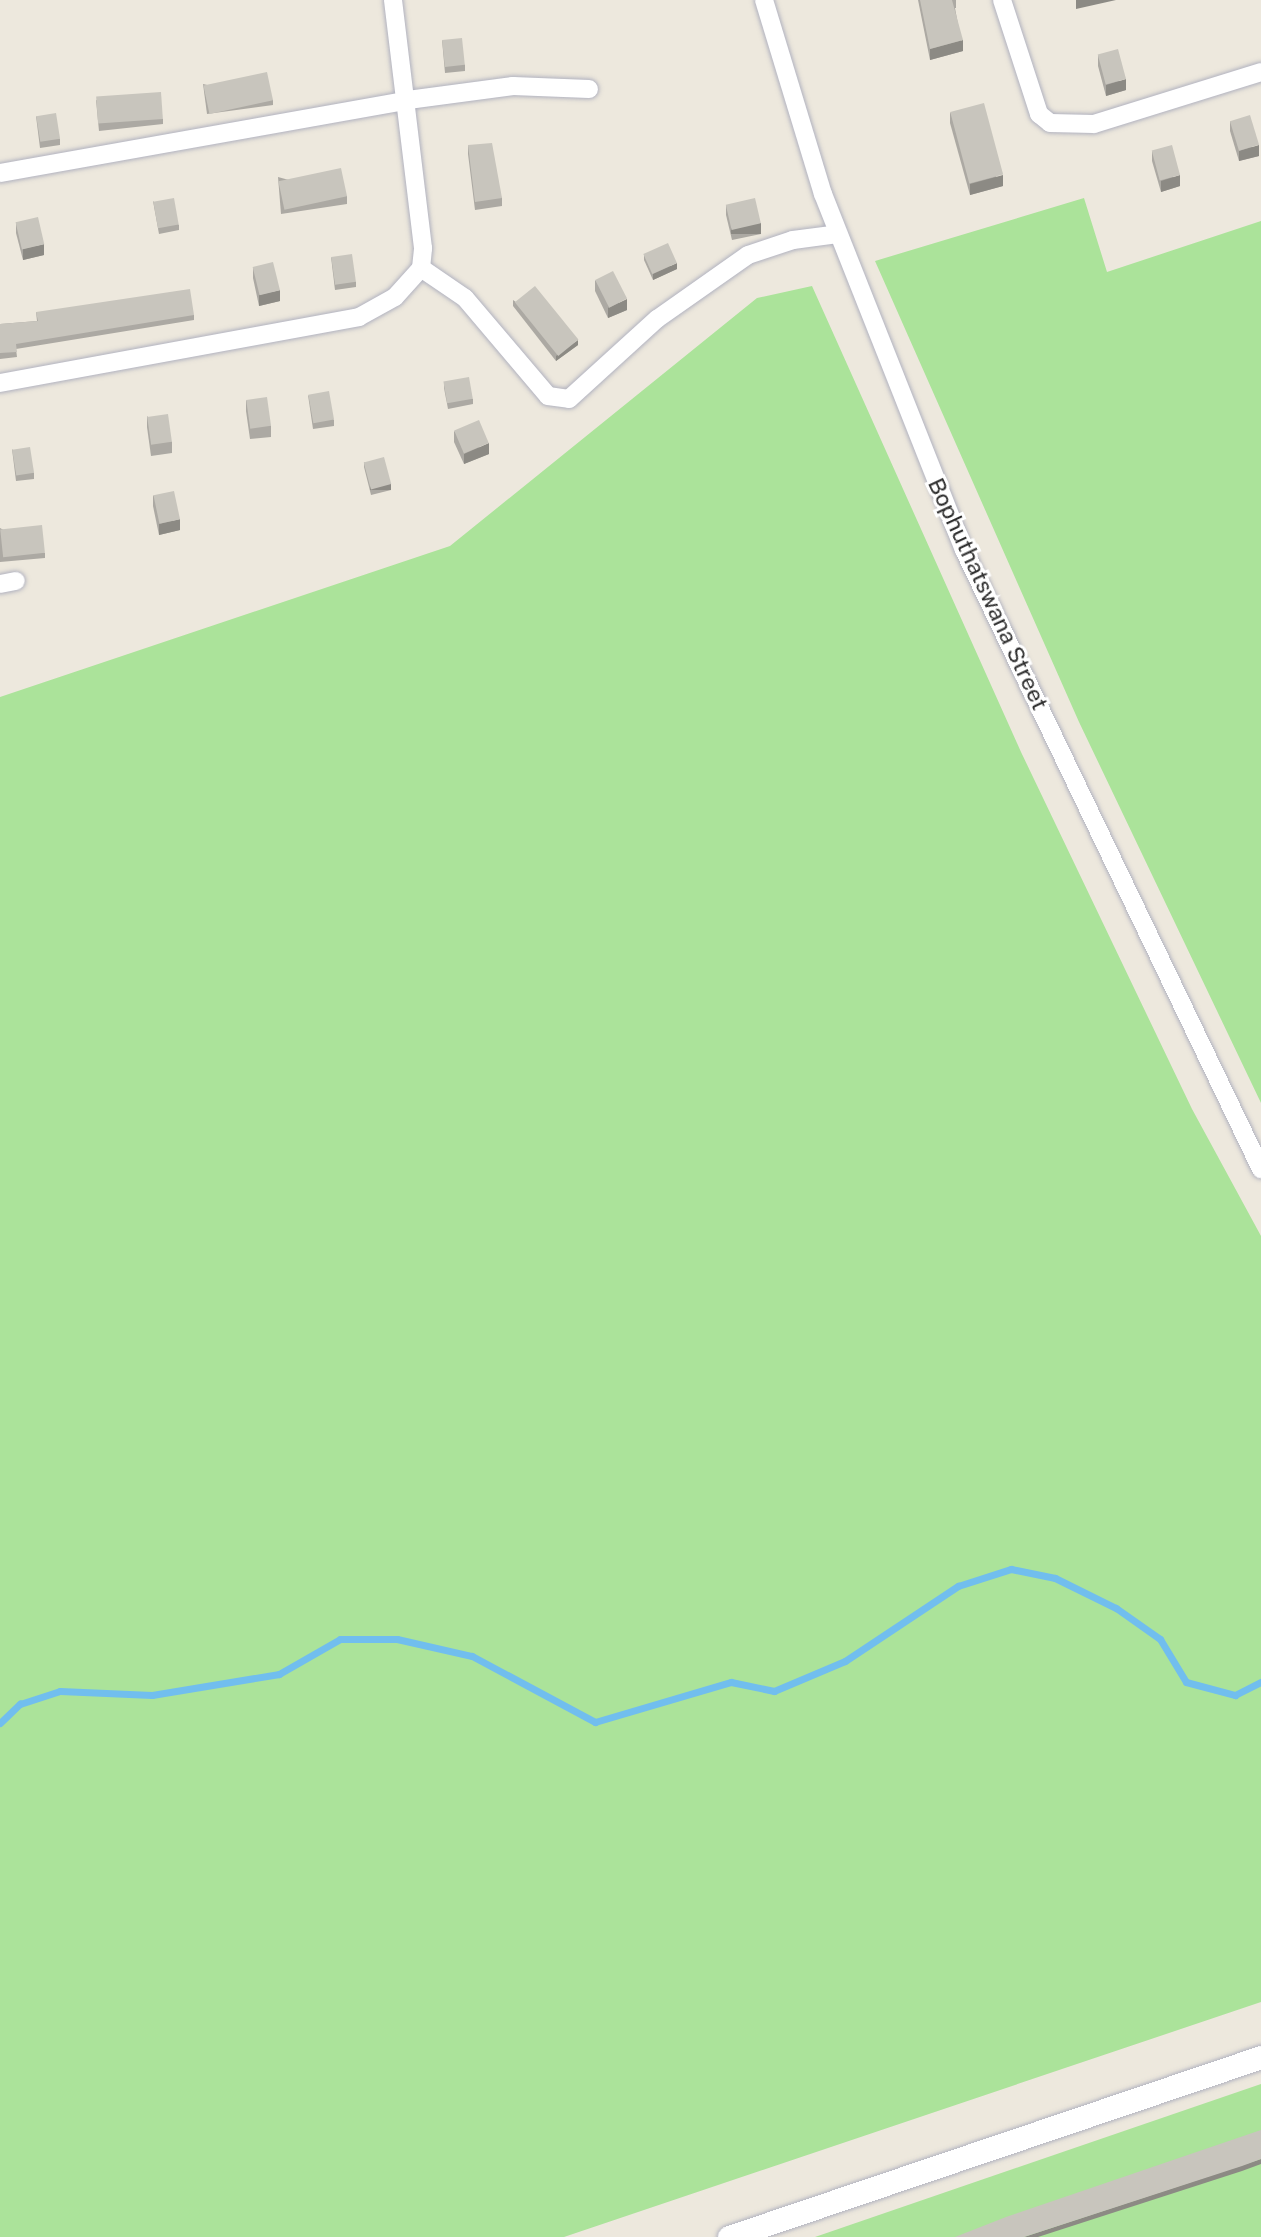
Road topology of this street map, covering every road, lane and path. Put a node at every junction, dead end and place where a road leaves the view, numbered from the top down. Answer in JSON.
{"nodes":[{"id":1,"x":393,"y":0,"type":"edge"},
{"id":2,"x":764,"y":0,"type":"edge"},
{"id":3,"x":1002,"y":0,"type":"edge"},
{"id":4,"x":1261,"y":72,"type":"edge"},
{"id":5,"x":589,"y":89,"type":"dead end"},
{"id":6,"x":408,"y":100,"type":"junction"},
{"id":7,"x":0,"y":173,"type":"edge"},
{"id":8,"x":838,"y":234,"type":"junction"},
{"id":9,"x":421,"y":268,"type":"junction"},
{"id":10,"x":0,"y":383,"type":"edge"},
{"id":11,"x":1261,"y":1169,"type":"edge"},
{"id":12,"x":1261,"y":2057,"type":"edge"},
{"id":13,"x":729,"y":2237,"type":"edge"}],
"edges":[{"from":1,"to":6,"type":"street"},
{"from":2,"to":8,"type":"street","name":"Bophuthatswana Street"},
{"from":3,"to":4,"type":"street"},
{"from":5,"to":6,"type":"street"},
{"from":6,"to":7,"type":"street"},
{"from":6,"to":9,"type":"street"},
{"from":8,"to":9,"type":"street"},
{"from":8,"to":11,"type":"street","name":"Bophuthatswana Street"},
{"from":9,"to":10,"type":"street"},
{"from":12,"to":13,"type":"street"}]}
